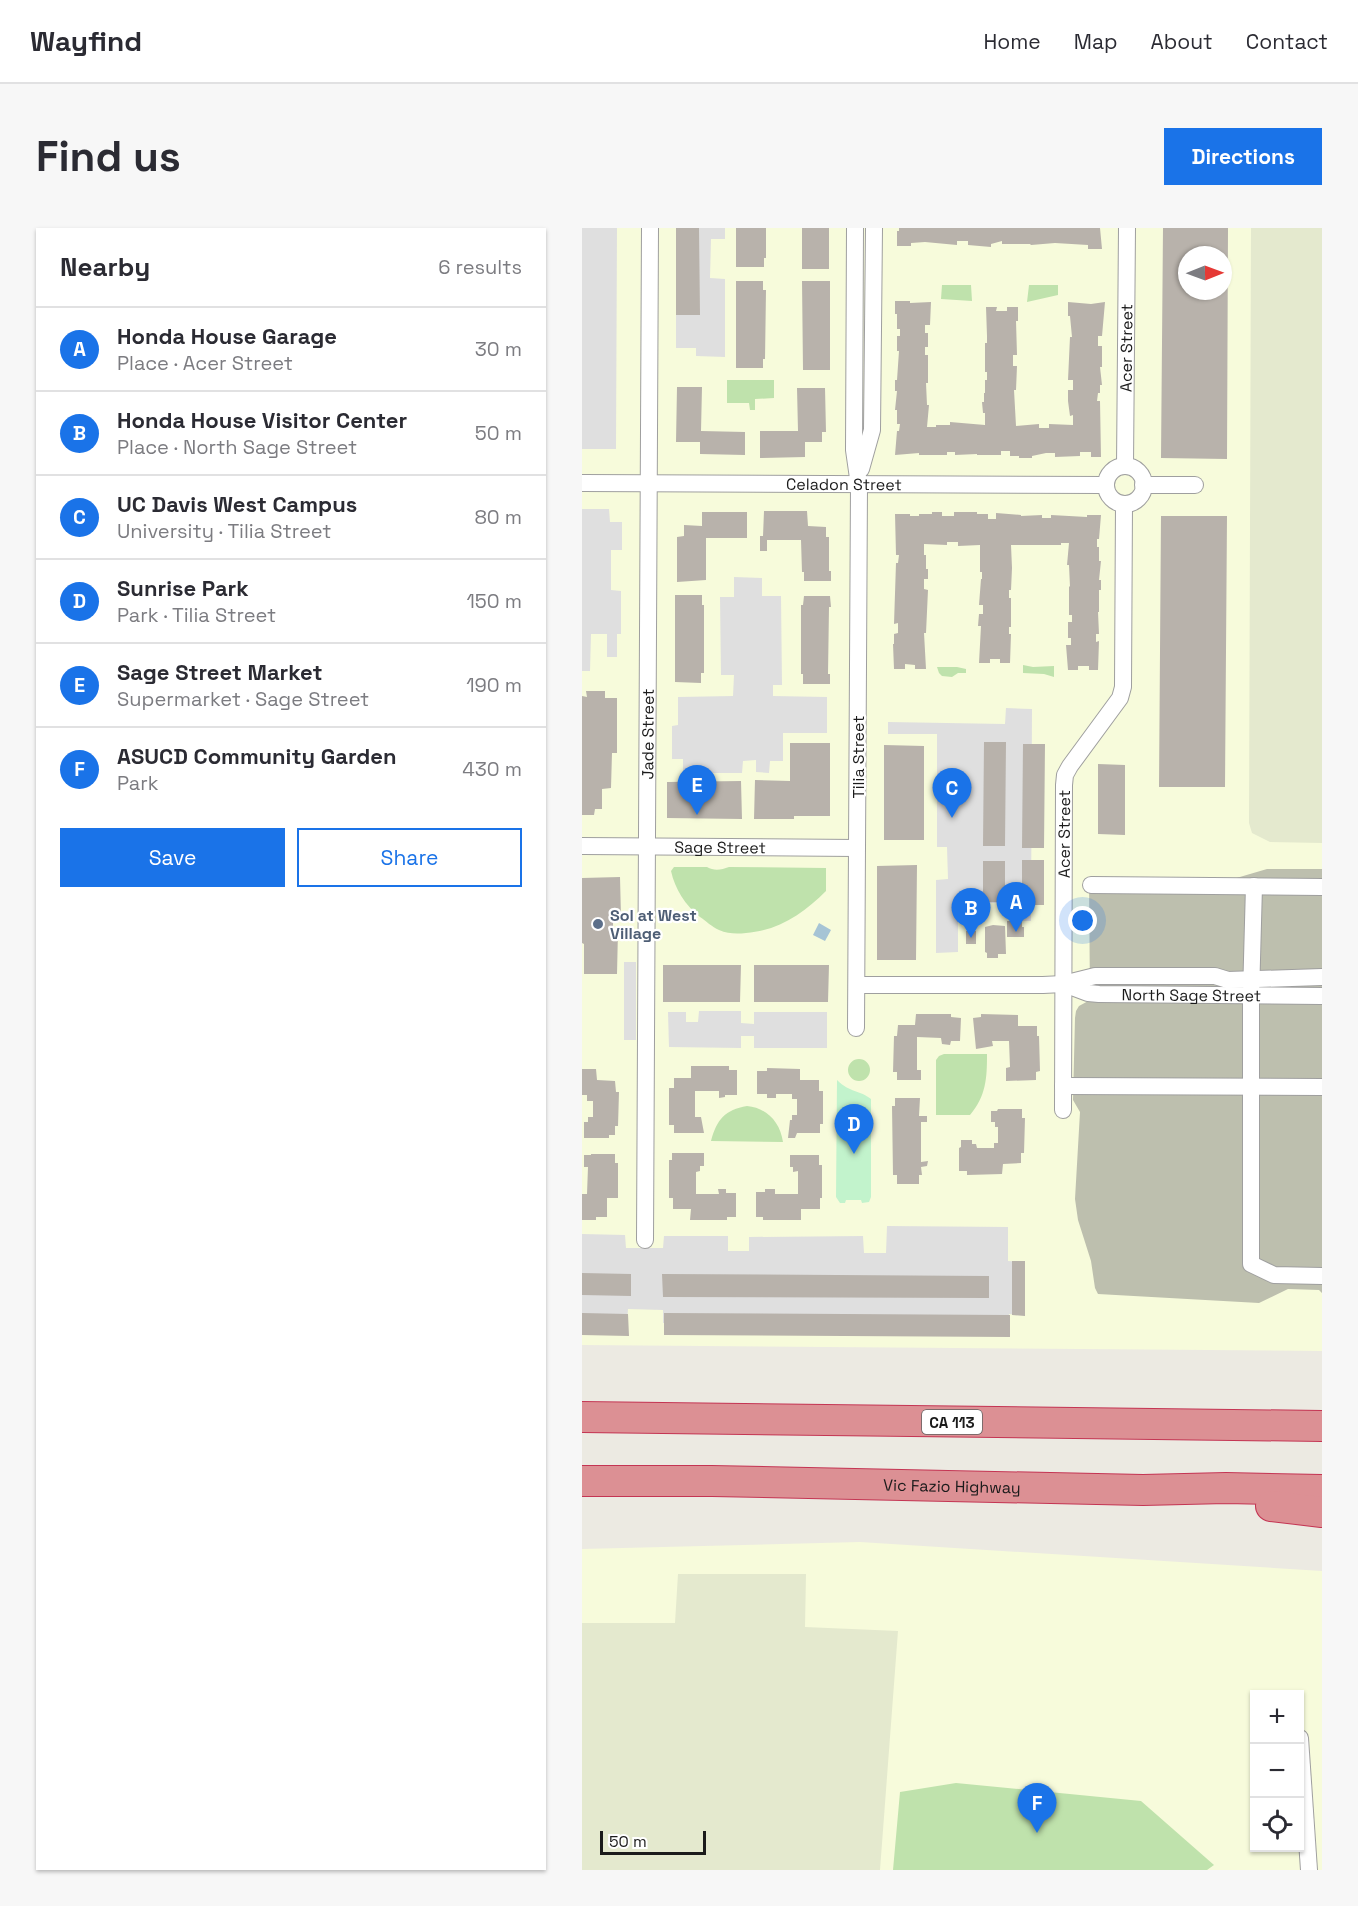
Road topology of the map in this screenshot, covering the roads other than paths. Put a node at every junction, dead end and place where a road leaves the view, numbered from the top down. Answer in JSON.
{"nodes":[{"id":1,"x":650,"y":228,"type":"edge"},
{"id":2,"x":855,"y":228,"type":"edge"},
{"id":3,"x":874,"y":228,"type":"edge"},
{"id":4,"x":1127,"y":228,"type":"edge"},
{"id":5,"x":1125,"y":466,"type":"junction"},
{"id":6,"x":582,"y":483,"type":"edge"},
{"id":7,"x":649,"y":484,"type":"junction"},
{"id":8,"x":859,"y":485,"type":"junction"},
{"id":9,"x":1143,"y":485,"type":"junction"},
{"id":10,"x":1195,"y":485,"type":"dead end"},
{"id":11,"x":1106,"y":486,"type":"junction"},
{"id":12,"x":1124,"y":504,"type":"junction"},
{"id":13,"x":582,"y":846,"type":"edge"},
{"id":14,"x":647,"y":847,"type":"junction"},
{"id":15,"x":857,"y":848,"type":"junction"},
{"id":16,"x":1091,"y":885,"type":"dead end"},
{"id":17,"x":1254,"y":886,"type":"junction"},
{"id":18,"x":1322,"y":886,"type":"edge"},
{"id":19,"x":1322,"y":977,"type":"edge"},
{"id":20,"x":1064,"y":984,"type":"junction"},
{"id":21,"x":856,"y":985,"type":"junction"},
{"id":22,"x":1251,"y":987,"type":"junction"},
{"id":23,"x":1322,"y":996,"type":"edge"},
{"id":24,"x":856,"y":1028,"type":"dead end"},
{"id":25,"x":1063,"y":1086,"type":"junction"},
{"id":26,"x":1251,"y":1086,"type":"junction"},
{"id":27,"x":1322,"y":1087,"type":"edge"},
{"id":28,"x":1063,"y":1110,"type":"dead end"},
{"id":29,"x":645,"y":1240,"type":"dead end"},
{"id":30,"x":1322,"y":1276,"type":"edge"},
{"id":31,"x":582,"y":1417,"type":"edge"},
{"id":32,"x":1322,"y":1426,"type":"edge"},
{"id":33,"x":582,"y":1481,"type":"edge"},
{"id":34,"x":1143,"y":1490,"type":"junction"},
{"id":35,"x":1322,"y":1490,"type":"edge"},
{"id":36,"x":1322,"y":1512,"type":"edge"},
{"id":37,"x":1299,"y":1744,"type":"edge"},
{"id":38,"x":1309,"y":1870,"type":"edge"}],
"edges":[{"from":1,"to":7,"type":"street","name":"Jade Street"},
{"from":2,"to":8,"type":"street","name":"Tilia Street"},
{"from":3,"to":8,"type":"street","name":"Tilia Street"},
{"from":4,"to":5,"type":"street","name":"Acer Street"},
{"from":5,"to":9,"type":"street"},
{"from":5,"to":11,"type":"street"},
{"from":6,"to":7,"type":"street","name":"Celadon Street"},
{"from":7,"to":8,"type":"street","name":"Celadon Street"},
{"from":7,"to":14,"type":"street","name":"Jade Street"},
{"from":8,"to":11,"type":"street","name":"Celadon Street"},
{"from":8,"to":15,"type":"street","name":"Tilia Street"},
{"from":9,"to":10,"type":"street"},
{"from":9,"to":12,"type":"street"},
{"from":11,"to":12,"type":"street"},
{"from":12,"to":20,"type":"street","name":"Acer Street"},
{"from":13,"to":14,"type":"street","name":"Sage Street"},
{"from":14,"to":15,"type":"street","name":"Sage Street"},
{"from":14,"to":29,"type":"street","name":"Jade Street"},
{"from":15,"to":21,"type":"street","name":"Tilia Street"},
{"from":16,"to":17,"type":"street"},
{"from":17,"to":18,"type":"street"},
{"from":17,"to":22,"type":"street"},
{"from":19,"to":22,"type":"street","name":"North Sage Street"},
{"from":20,"to":21,"type":"street","name":"North Sage Street"},
{"from":20,"to":22,"type":"street","name":"North Sage Street"},
{"from":20,"to":25,"type":"street","name":"Acer Street"},
{"from":21,"to":24,"type":"street","name":"Tilia Street"},
{"from":22,"to":23,"type":"street","name":"North Sage Street"},
{"from":22,"to":26,"type":"street"},
{"from":25,"to":26,"type":"street"},
{"from":25,"to":28,"type":"street","name":"Acer Street"},
{"from":26,"to":27,"type":"street"},
{"from":26,"to":30,"type":"street"},
{"from":31,"to":32,"type":"highway","number":"CA 113"},
{"from":33,"to":34,"type":"highway","name":"Vic Fazio Highway"},
{"from":34,"to":35,"type":"highway","name":"Vic Fazio Highway"},
{"from":34,"to":36,"type":"highway"},
{"from":37,"to":38,"type":"street"}]}
